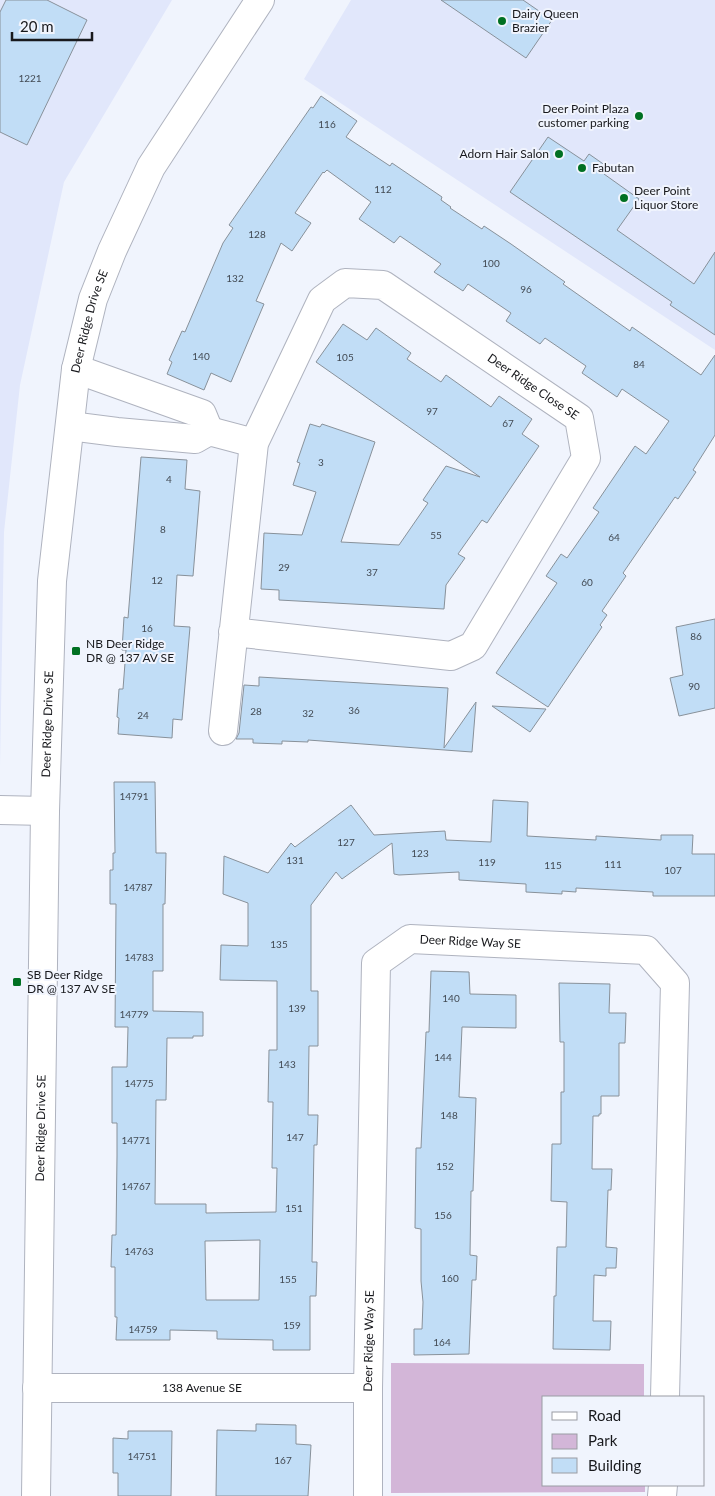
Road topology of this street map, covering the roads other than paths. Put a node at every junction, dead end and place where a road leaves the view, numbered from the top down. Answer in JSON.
{"nodes":[{"id":1,"x":260,"y":0,"type":"edge"},
{"id":2,"x":76,"y":369,"type":"junction"},
{"id":3,"x":70,"y":426,"type":"junction"},
{"id":4,"x":209,"y":431,"type":"junction"},
{"id":5,"x":254,"y":443,"type":"junction"},
{"id":6,"x":234,"y":632,"type":"junction"},
{"id":7,"x":224,"y":731,"type":"dead end"},
{"id":8,"x":0,"y":810,"type":"edge"},
{"id":9,"x":45,"y":811,"type":"junction"},
{"id":10,"x":37,"y":1388,"type":"junction"},
{"id":11,"x":368,"y":1388,"type":"junction"},
{"id":12,"x":665,"y":1396,"type":"edge"},
{"id":13,"x":36,"y":1496,"type":"edge"},
{"id":14,"x":368,"y":1496,"type":"edge"}],
"edges":[{"from":1,"to":2,"type":"street","name":"Deer Ridge Drive SE"},
{"from":2,"to":3,"type":"street","name":"Deer Ridge Drive SE"},
{"from":2,"to":4,"type":"street"},
{"from":3,"to":4,"type":"street"},
{"from":3,"to":9,"type":"street","name":"Deer Ridge Drive SE"},
{"from":4,"to":5,"type":"street"},
{"from":5,"to":6,"type":"street","name":"Deer Ridge Close SE"},
{"from":5,"to":6,"type":"street","name":"Deer Ridge Close SE"},
{"from":6,"to":7,"type":"street","name":"Deer Ridge Close SE"},
{"from":8,"to":9,"type":"street"},
{"from":9,"to":10,"type":"street","name":"Deer Ridge Drive SE"},
{"from":10,"to":11,"type":"street","name":"138 Avenue SE"},
{"from":10,"to":13,"type":"street","name":"Deer Ridge Drive SE"},
{"from":11,"to":12,"type":"street","name":"Deer Ridge Way SE"},
{"from":11,"to":14,"type":"street","name":"Deer Ridge Way SE"}]}
